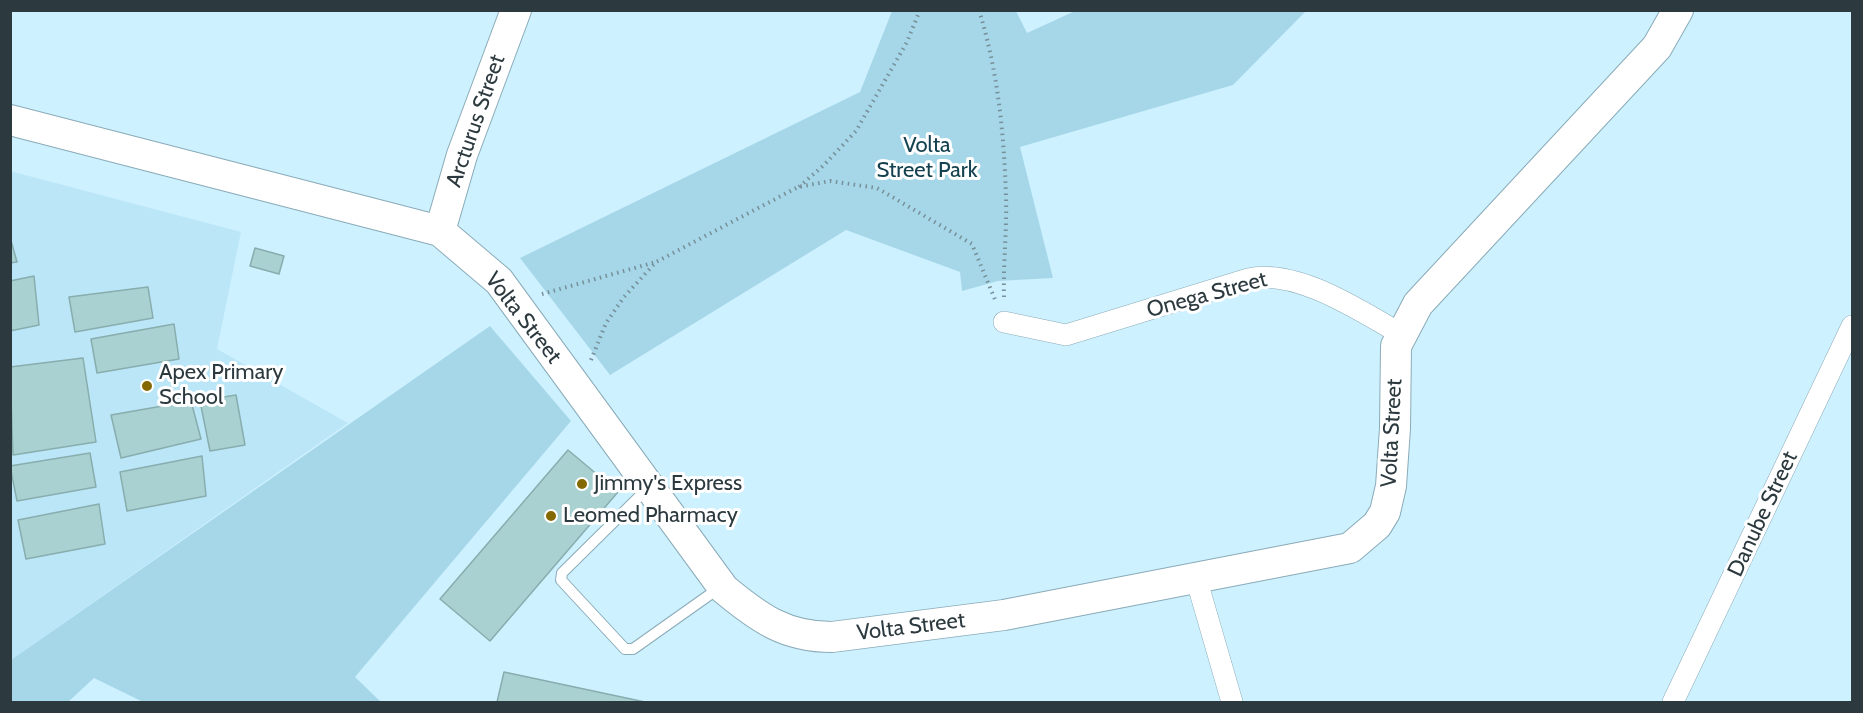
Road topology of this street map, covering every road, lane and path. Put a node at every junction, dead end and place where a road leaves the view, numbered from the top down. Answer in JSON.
{"nodes":[{"id":1,"x":516,"y":10,"type":"edge"},
{"id":2,"x":920,"y":10,"type":"edge"},
{"id":3,"x":979,"y":10,"type":"edge"},
{"id":4,"x":1677,"y":10,"type":"edge"},
{"id":5,"x":10,"y":120,"type":"edge"},
{"id":6,"x":798,"y":187,"type":"junction"},
{"id":7,"x":440,"y":231,"type":"junction"},
{"id":8,"x":656,"y":262,"type":"junction"},
{"id":9,"x":516,"y":304,"type":"junction"},
{"id":10,"x":1004,"y":322,"type":"junction"},
{"id":11,"x":1852,"y":326,"type":"edge"},
{"id":12,"x":1401,"y":334,"type":"junction"},
{"id":13,"x":569,"y":376,"type":"junction"},
{"id":14,"x":648,"y":488,"type":"junction"},
{"id":15,"x":1196,"y":578,"type":"junction"},
{"id":16,"x":722,"y":586,"type":"junction"},
{"id":17,"x":1232,"y":702,"type":"edge"},
{"id":18,"x":1673,"y":702,"type":"edge"}],
"edges":[{"from":1,"to":7,"type":"street","name":"Arcturus Street"},
{"from":2,"to":6,"type":"path"},
{"from":3,"to":10,"type":"path"},
{"from":4,"to":12,"type":"street","name":"Volta Street"},
{"from":5,"to":7,"type":"street","name":"Volta Street"},
{"from":6,"to":8,"type":"path"},
{"from":6,"to":10,"type":"path"},
{"from":7,"to":9,"type":"street","name":"Volta Street"},
{"from":8,"to":9,"type":"path"},
{"from":8,"to":13,"type":"path"},
{"from":9,"to":13,"type":"street","name":"Volta Street"},
{"from":10,"to":12,"type":"street","name":"Onega Street"},
{"from":11,"to":18,"type":"street","name":"Danube Street"},
{"from":12,"to":15,"type":"street","name":"Volta Street"},
{"from":13,"to":14,"type":"street","name":"Volta Street"},
{"from":14,"to":16,"type":"street","name":"Volta Street"},
{"from":14,"to":16,"type":"lane"},
{"from":15,"to":16,"type":"street","name":"Volta Street"},
{"from":15,"to":17,"type":"street"}]}
